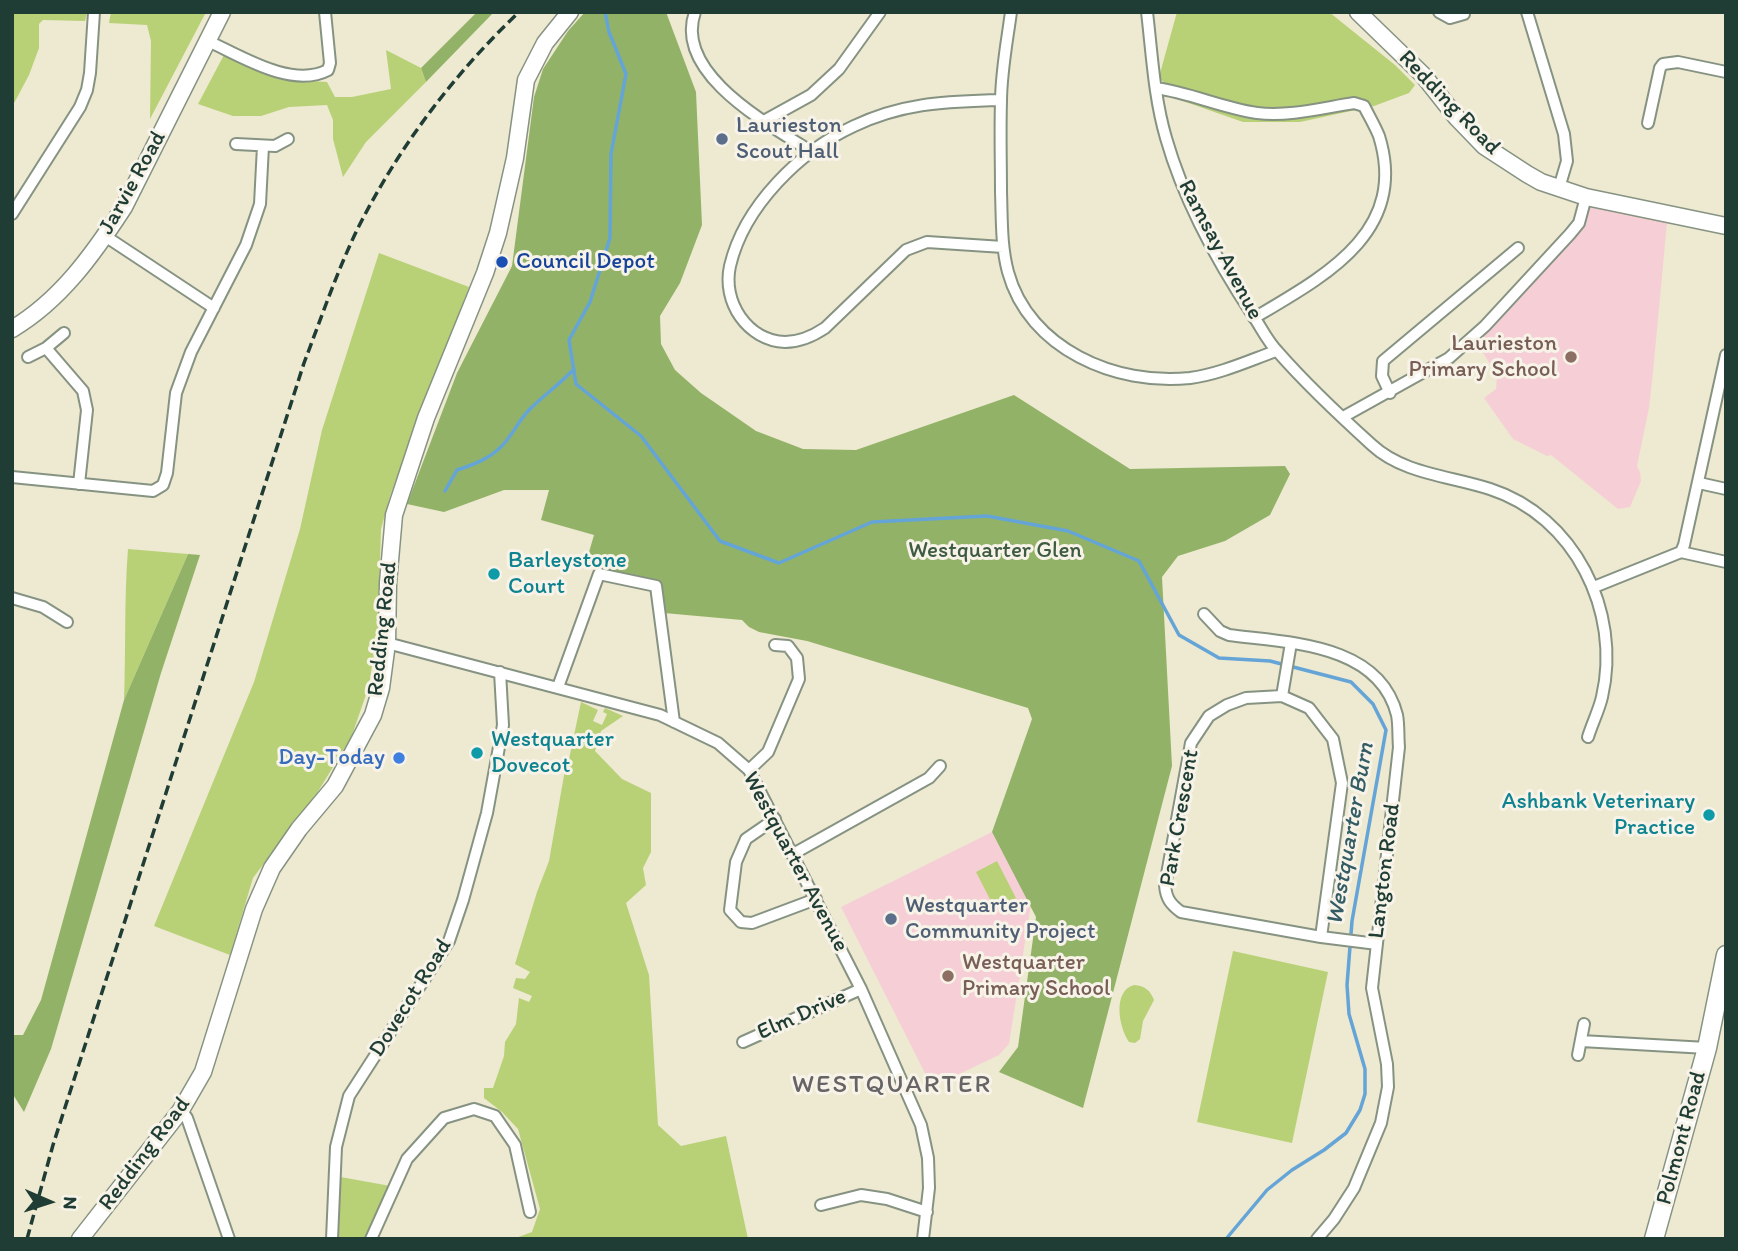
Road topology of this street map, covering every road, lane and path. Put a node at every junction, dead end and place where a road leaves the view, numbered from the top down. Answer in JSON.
{"nodes":[{"id":1,"x":94,"y":12,"type":"edge"},
{"id":2,"x":222,"y":12,"type":"edge"},
{"id":3,"x":325,"y":12,"type":"edge"},
{"id":4,"x":569,"y":12,"type":"edge"},
{"id":5,"x":695,"y":12,"type":"edge"},
{"id":6,"x":880,"y":12,"type":"edge"},
{"id":7,"x":1011,"y":12,"type":"edge"},
{"id":8,"x":1147,"y":12,"type":"edge"},
{"id":9,"x":1358,"y":12,"type":"edge"},
{"id":10,"x":1439,"y":12,"type":"edge"},
{"id":11,"x":1527,"y":12,"type":"edge"},
{"id":12,"x":1464,"y":14,"type":"edge"},
{"id":13,"x":208,"y":41,"type":"junction"},
{"id":14,"x":1726,"y":72,"type":"edge"},
{"id":15,"x":1156,"y":88,"type":"junction"},
{"id":16,"x":1000,"y":100,"type":"junction"},
{"id":17,"x":764,"y":121,"type":"junction"},
{"id":18,"x":1648,"y":123,"type":"dead end"},
{"id":19,"x":289,"y":139,"type":"dead end"},
{"id":20,"x":236,"y":144,"type":"dead end"},
{"id":21,"x":263,"y":146,"type":"junction"},
{"id":22,"x":812,"y":152,"type":"junction"},
{"id":23,"x":1559,"y":188,"type":"junction"},
{"id":24,"x":1586,"y":197,"type":"junction"},
{"id":25,"x":12,"y":214,"type":"edge"},
{"id":26,"x":1726,"y":226,"type":"edge"},
{"id":27,"x":105,"y":236,"type":"junction"},
{"id":28,"x":1003,"y":247,"type":"junction"},
{"id":29,"x":1518,"y":248,"type":"dead end"},
{"id":30,"x":214,"y":307,"type":"junction"},
{"id":31,"x":1254,"y":318,"type":"junction"},
{"id":32,"x":12,"y":329,"type":"edge"},
{"id":33,"x":64,"y":333,"type":"dead end"},
{"id":34,"x":46,"y":348,"type":"junction"},
{"id":35,"x":1276,"y":351,"type":"junction"},
{"id":36,"x":1726,"y":355,"type":"edge"},
{"id":37,"x":28,"y":357,"type":"dead end"},
{"id":38,"x":1390,"y":393,"type":"junction"},
{"id":39,"x":1343,"y":417,"type":"junction"},
{"id":40,"x":12,"y":478,"type":"edge"},
{"id":41,"x":1699,"y":483,"type":"junction"},
{"id":42,"x":79,"y":484,"type":"junction"},
{"id":43,"x":1726,"y":489,"type":"edge"},
{"id":44,"x":1681,"y":552,"type":"junction"},
{"id":45,"x":1726,"y":562,"type":"edge"},
{"id":46,"x":1594,"y":587,"type":"junction"},
{"id":47,"x":12,"y":598,"type":"edge"},
{"id":48,"x":1204,"y":614,"type":"dead end"},
{"id":49,"x":66,"y":622,"type":"dead end"},
{"id":50,"x":387,"y":643,"type":"junction"},
{"id":51,"x":1291,"y":643,"type":"junction"},
{"id":52,"x":775,"y":645,"type":"dead end"},
{"id":53,"x":500,"y":672,"type":"junction"},
{"id":54,"x":558,"y":687,"type":"junction"},
{"id":55,"x":1282,"y":696,"type":"junction"},
{"id":56,"x":674,"y":722,"type":"junction"},
{"id":57,"x":1588,"y":737,"type":"dead end"},
{"id":58,"x":940,"y":766,"type":"dead end"},
{"id":59,"x":749,"y":770,"type":"junction"},
{"id":60,"x":775,"y":819,"type":"junction"},
{"id":61,"x":793,"y":854,"type":"junction"},
{"id":62,"x":816,"y":899,"type":"junction"},
{"id":63,"x":1321,"y":937,"type":"junction"},
{"id":64,"x":1377,"y":944,"type":"junction"},
{"id":65,"x":1726,"y":955,"type":"edge"},
{"id":66,"x":861,"y":989,"type":"junction"},
{"id":67,"x":1721,"y":1001,"type":"edge"},
{"id":68,"x":1584,"y":1024,"type":"dead end"},
{"id":69,"x":1581,"y":1041,"type":"junction"},
{"id":70,"x":743,"y":1042,"type":"dead end"},
{"id":71,"x":1707,"y":1048,"type":"junction"},
{"id":72,"x":1578,"y":1055,"type":"dead end"},
{"id":73,"x":181,"y":1110,"type":"junction"},
{"id":74,"x":821,"y":1205,"type":"dead end"},
{"id":75,"x":530,"y":1212,"type":"dead end"},
{"id":76,"x":927,"y":1212,"type":"junction"},
{"id":77,"x":80,"y":1239,"type":"edge"},
{"id":78,"x":229,"y":1239,"type":"edge"},
{"id":79,"x":332,"y":1239,"type":"edge"},
{"id":80,"x":371,"y":1239,"type":"edge"},
{"id":81,"x":923,"y":1239,"type":"edge"},
{"id":82,"x":1317,"y":1239,"type":"edge"},
{"id":83,"x":1654,"y":1239,"type":"edge"}],
"edges":[{"from":1,"to":25,"type":"street"},
{"from":2,"to":13,"type":"main road","name":"Jarvie Road"},
{"from":3,"to":13,"type":"street"},
{"from":4,"to":50,"type":"main road","name":"Redding Road"},
{"from":5,"to":17,"type":"street"},
{"from":6,"to":17,"type":"street"},
{"from":7,"to":16,"type":"street"},
{"from":8,"to":15,"type":"street","name":"Ramsay Avenue"},
{"from":9,"to":23,"type":"main road","name":"Redding Road"},
{"from":10,"to":12,"type":"street"},
{"from":11,"to":23,"type":"street"},
{"from":13,"to":27,"type":"main road","name":"Jarvie Road"},
{"from":14,"to":18,"type":"street"},
{"from":15,"to":31,"type":"street","name":"Ramsay Avenue"},
{"from":15,"to":31,"type":"street"},
{"from":16,"to":22,"type":"street"},
{"from":16,"to":28,"type":"street"},
{"from":17,"to":22,"type":"street"},
{"from":19,"to":21,"type":"street"},
{"from":20,"to":21,"type":"street"},
{"from":21,"to":30,"type":"street"},
{"from":22,"to":28,"type":"street"},
{"from":23,"to":24,"type":"main road","name":"Redding Road"},
{"from":24,"to":26,"type":"main road","name":"Redding Road"},
{"from":24,"to":38,"type":"street"},
{"from":27,"to":30,"type":"street"},
{"from":27,"to":32,"type":"main road","name":"Jarvie Road"},
{"from":28,"to":35,"type":"street"},
{"from":29,"to":38,"type":"street"},
{"from":30,"to":42,"type":"street"},
{"from":31,"to":35,"type":"street","name":"Ramsay Avenue"},
{"from":33,"to":34,"type":"street"},
{"from":34,"to":37,"type":"street"},
{"from":34,"to":42,"type":"street"},
{"from":35,"to":39,"type":"street","name":"Ramsay Avenue"},
{"from":36,"to":41,"type":"street"},
{"from":38,"to":39,"type":"street"},
{"from":39,"to":46,"type":"street","name":"Ramsay Avenue"},
{"from":40,"to":42,"type":"street"},
{"from":41,"to":43,"type":"street"},
{"from":41,"to":44,"type":"street"},
{"from":44,"to":45,"type":"street"},
{"from":44,"to":46,"type":"street"},
{"from":46,"to":57,"type":"street","name":"Ramsay Avenue"},
{"from":47,"to":49,"type":"street"},
{"from":48,"to":51,"type":"street","name":"Langton Road"},
{"from":50,"to":53,"type":"street","name":"Westquarter Avenue"},
{"from":50,"to":73,"type":"main road","name":"Redding Road"},
{"from":51,"to":55,"type":"street"},
{"from":51,"to":64,"type":"street","name":"Langton Road"},
{"from":52,"to":59,"type":"street"},
{"from":53,"to":54,"type":"street","name":"Westquarter Avenue"},
{"from":53,"to":79,"type":"street","name":"Dovecot Road"},
{"from":54,"to":56,"type":"street","name":"Westquarter Avenue"},
{"from":54,"to":56,"type":"street"},
{"from":55,"to":63,"type":"street"},
{"from":55,"to":63,"type":"street","name":"Park Crescent"},
{"from":56,"to":59,"type":"street","name":"Westquarter Avenue"},
{"from":58,"to":61,"type":"street"},
{"from":59,"to":60,"type":"street","name":"Westquarter Avenue"},
{"from":60,"to":61,"type":"street","name":"Westquarter Avenue"},
{"from":60,"to":62,"type":"street"},
{"from":61,"to":62,"type":"street","name":"Westquarter Avenue"},
{"from":62,"to":66,"type":"street","name":"Westquarter Avenue"},
{"from":63,"to":64,"type":"street","name":"Park Crescent"},
{"from":64,"to":82,"type":"street","name":"Langton Road"},
{"from":65,"to":67,"type":"main road","name":"Polmont Road"},
{"from":66,"to":70,"type":"street","name":"Elm Drive"},
{"from":66,"to":76,"type":"street","name":"Westquarter Avenue"},
{"from":67,"to":71,"type":"main road","name":"Polmont Road"},
{"from":68,"to":69,"type":"street"},
{"from":69,"to":71,"type":"street"},
{"from":69,"to":72,"type":"street"},
{"from":71,"to":83,"type":"main road","name":"Polmont Road"},
{"from":73,"to":77,"type":"main road","name":"Redding Road"},
{"from":73,"to":78,"type":"street"},
{"from":74,"to":76,"type":"street"},
{"from":75,"to":80,"type":"street"},
{"from":76,"to":81,"type":"street","name":"Westquarter Avenue"}]}
